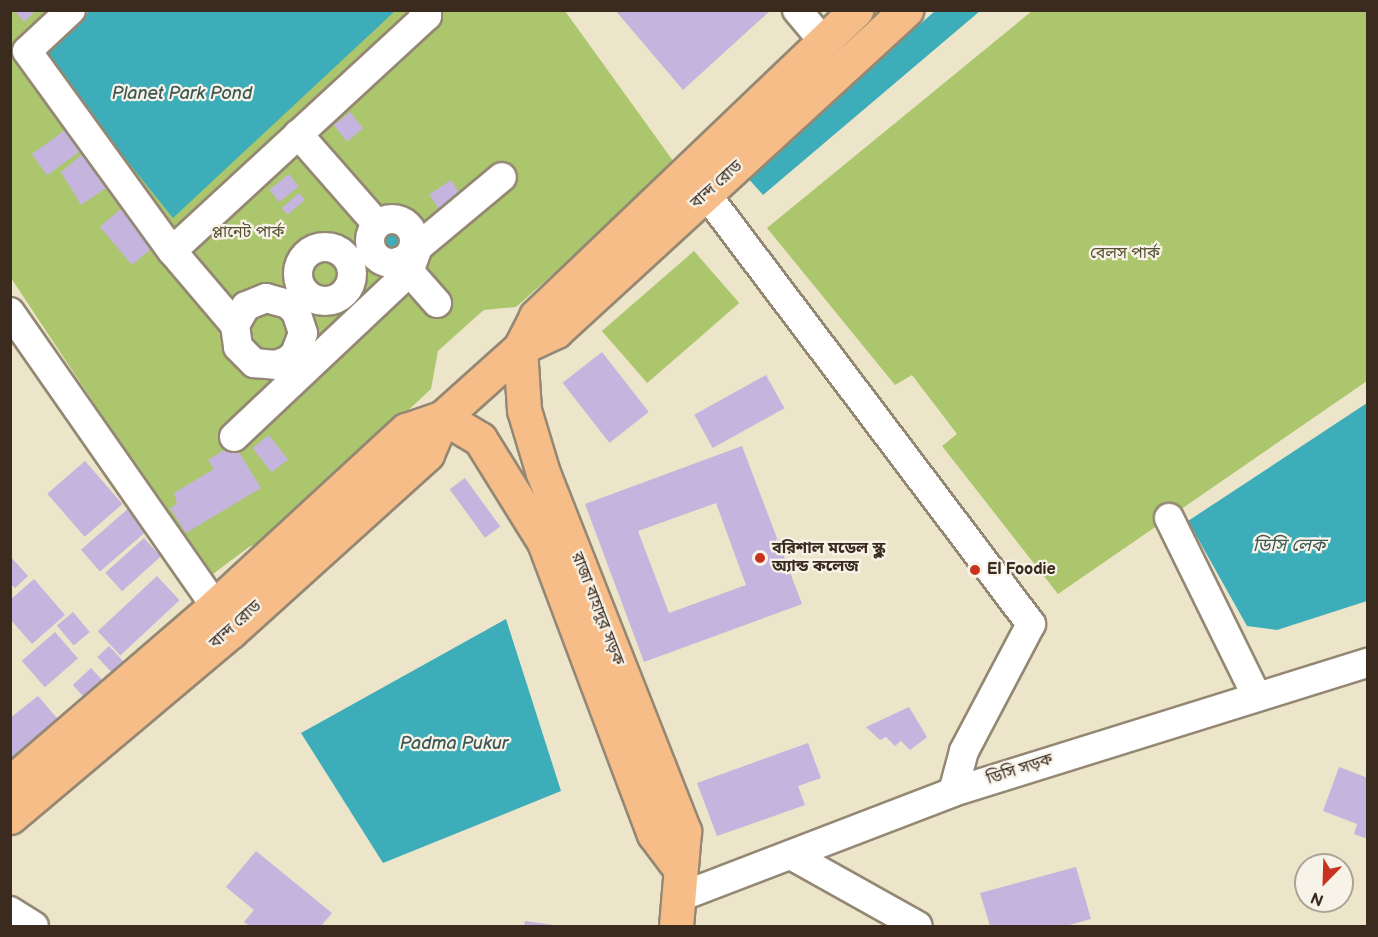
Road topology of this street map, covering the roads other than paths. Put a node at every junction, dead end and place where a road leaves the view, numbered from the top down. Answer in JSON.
{"nodes":[{"id":1,"x":71,"y":10,"type":"edge"},
{"id":2,"x":797,"y":10,"type":"edge"},
{"id":3,"x":856,"y":10,"type":"edge"},
{"id":4,"x":906,"y":10,"type":"edge"},
{"id":5,"x":428,"y":12,"type":"edge"},
{"id":6,"x":822,"y":40,"type":"junction"},
{"id":7,"x":298,"y":134,"type":"junction"},
{"id":8,"x":502,"y":177,"type":"dead end"},
{"id":9,"x":706,"y":194,"type":"junction"},
{"id":10,"x":172,"y":251,"type":"junction"},
{"id":11,"x":410,"y":257,"type":"junction"},
{"id":12,"x":298,"y":280,"type":"junction"},
{"id":13,"x":343,"y":294,"type":"junction"},
{"id":14,"x":278,"y":299,"type":"junction"},
{"id":15,"x":437,"y":303,"type":"dead end"},
{"id":16,"x":10,"y":312,"type":"edge"},
{"id":17,"x":363,"y":317,"type":"junction"},
{"id":18,"x":235,"y":326,"type":"junction"},
{"id":19,"x":520,"y":348,"type":"junction"},
{"id":20,"x":443,"y":417,"type":"junction"},
{"id":21,"x":234,"y":437,"type":"dead end"},
{"id":22,"x":1168,"y":518,"type":"dead end"},
{"id":23,"x":215,"y":606,"type":"junction"},
{"id":24,"x":1368,"y":663,"type":"edge"},
{"id":25,"x":1257,"y":697,"type":"junction"},
{"id":26,"x":10,"y":783,"type":"edge"},
{"id":27,"x":953,"y":792,"type":"junction"},
{"id":28,"x":10,"y":817,"type":"edge"},
{"id":29,"x":791,"y":855,"type":"junction"},
{"id":30,"x":678,"y":897,"type":"edge"},
{"id":31,"x":10,"y":911,"type":"edge"},
{"id":32,"x":34,"y":927,"type":"edge"},
{"id":33,"x":918,"y":927,"type":"edge"}],
"edges":[{"from":1,"to":10,"type":"street"},
{"from":2,"to":6,"type":"street"},
{"from":3,"to":6,"type":"main road","name":"বান্দ রোড"},
{"from":4,"to":9,"type":"main road","name":"বান্দ রোড"},
{"from":5,"to":7,"type":"street"},
{"from":6,"to":19,"type":"main road","name":"বান্দ রোড"},
{"from":7,"to":10,"type":"street"},
{"from":7,"to":11,"type":"street"},
{"from":8,"to":11,"type":"street"},
{"from":9,"to":19,"type":"main road","name":"বান্দ রোড"},
{"from":9,"to":27,"type":"street"},
{"from":10,"to":18,"type":"street"},
{"from":11,"to":15,"type":"street"},
{"from":11,"to":17,"type":"street"},
{"from":12,"to":13,"type":"street"},
{"from":12,"to":13,"type":"street"},
{"from":12,"to":14,"type":"street"},
{"from":13,"to":17,"type":"street"},
{"from":14,"to":18,"type":"street"},
{"from":14,"to":18,"type":"street"},
{"from":16,"to":23,"type":"street"},
{"from":17,"to":21,"type":"street"},
{"from":19,"to":20,"type":"main road","name":"বান্দ রোড"},
{"from":19,"to":30,"type":"main road","name":"রাজা বাহাদুর সড়ক"},
{"from":20,"to":23,"type":"main road","name":"বান্দ রোড"},
{"from":20,"to":28,"type":"main road","name":"বান্দ রোড"},
{"from":20,"to":30,"type":"main road","name":"রাজা বাহাদুর সড়ক"},
{"from":22,"to":25,"type":"street"},
{"from":23,"to":26,"type":"main road","name":"বান্দ রোড"},
{"from":24,"to":25,"type":"street","name":"ডিসি সড়ক"},
{"from":25,"to":27,"type":"street","name":"ডিসি সড়ক"},
{"from":27,"to":29,"type":"street","name":"ডিসি সড়ক"},
{"from":29,"to":30,"type":"street","name":"ডিসি সড়ক"},
{"from":29,"to":33,"type":"street"},
{"from":31,"to":32,"type":"street"}]}
